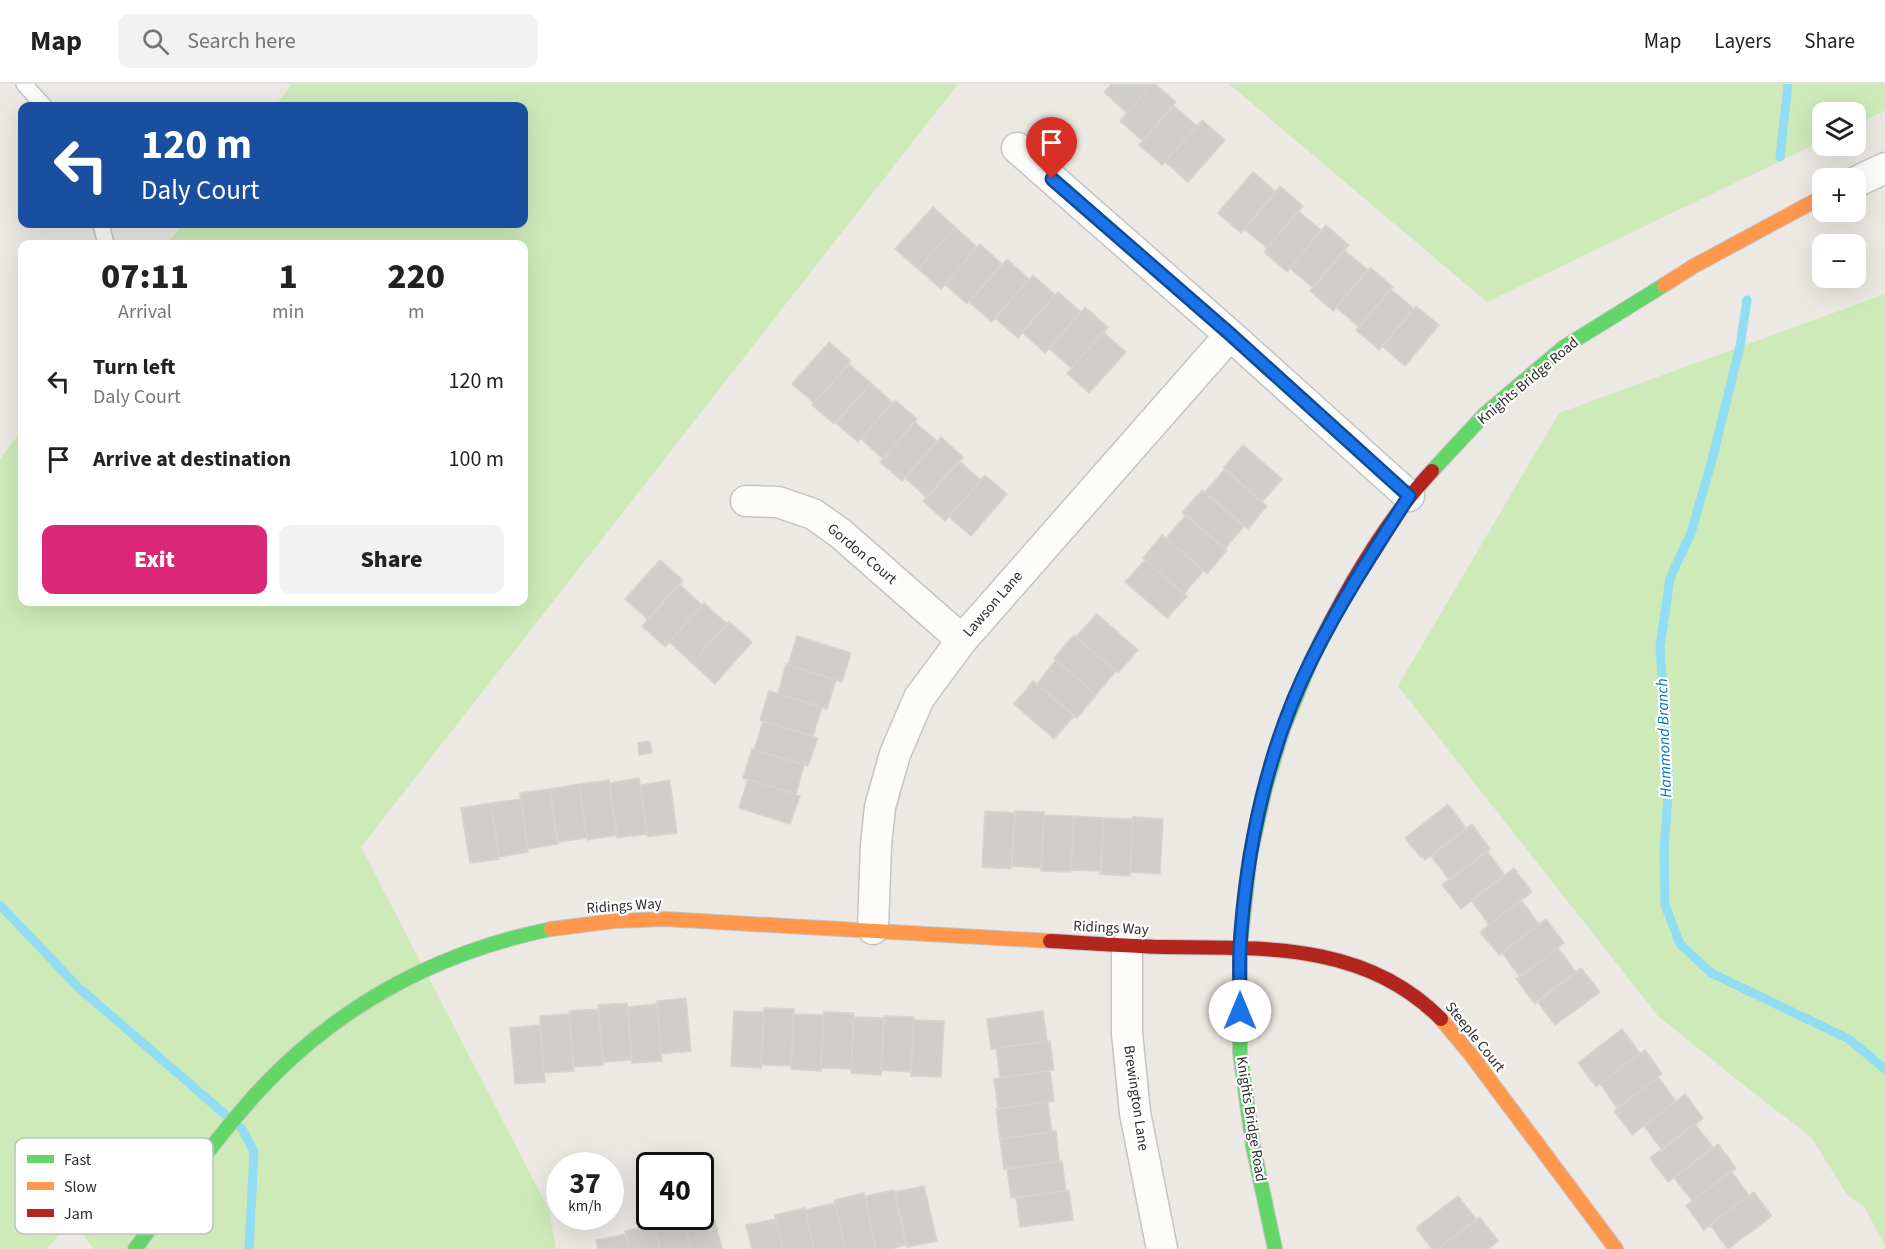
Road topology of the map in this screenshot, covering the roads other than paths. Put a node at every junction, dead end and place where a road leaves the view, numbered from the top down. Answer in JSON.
{"nodes":[{"id":1,"x":24,"y":84,"type":"edge"},
{"id":2,"x":40,"y":102,"type":"edge"},
{"id":3,"x":1017,"y":148,"type":"dead end"},
{"id":4,"x":1885,"y":168,"type":"edge"},
{"id":5,"x":1866,"y":177,"type":"edge"},
{"id":6,"x":1812,"y":202,"type":"edge"},
{"id":7,"x":1230,"y":334,"type":"junction"},
{"id":8,"x":1409,"y":496,"type":"junction"},
{"id":9,"x":746,"y":501,"type":"dead end"},
{"id":10,"x":962,"y":640,"type":"junction"},
{"id":11,"x":873,"y":929,"type":"junction"},
{"id":12,"x":1126,"y":946,"type":"junction"},
{"id":13,"x":1240,"y":947,"type":"junction"},
{"id":14,"x":213,"y":1146,"type":"edge"},
{"id":15,"x":146,"y":1234,"type":"edge"},
{"id":16,"x":1269,"y":1248,"type":"edge"},
{"id":17,"x":135,"y":1249,"type":"edge"},
{"id":18,"x":1162,"y":1249,"type":"edge"},
{"id":19,"x":1616,"y":1249,"type":"edge"}],
"edges":[{"from":1,"to":2,"type":"lane"},
{"from":3,"to":7,"type":"street"},
{"from":4,"to":5,"type":"street"},
{"from":6,"to":8,"type":"street","name":"Knights Bridge Road"},
{"from":7,"to":8,"type":"street"},
{"from":7,"to":10,"type":"street","name":"Lawson Lane"},
{"from":8,"to":13,"type":"street","name":"Knights Bridge Road"},
{"from":9,"to":10,"type":"street","name":"Gordon Court"},
{"from":10,"to":11,"type":"street","name":"Lawson Lane"},
{"from":11,"to":12,"type":"street","name":"Ridings Way"},
{"from":11,"to":14,"type":"street","name":"Ridings Way"},
{"from":12,"to":13,"type":"street","name":"Ridings Way"},
{"from":12,"to":18,"type":"street","name":"Brewington Lane"},
{"from":13,"to":16,"type":"street","name":"Knights Bridge Road"},
{"from":13,"to":19,"type":"street","name":"Steeple Court"},
{"from":15,"to":17,"type":"street","name":"Ridings Way"}]}
